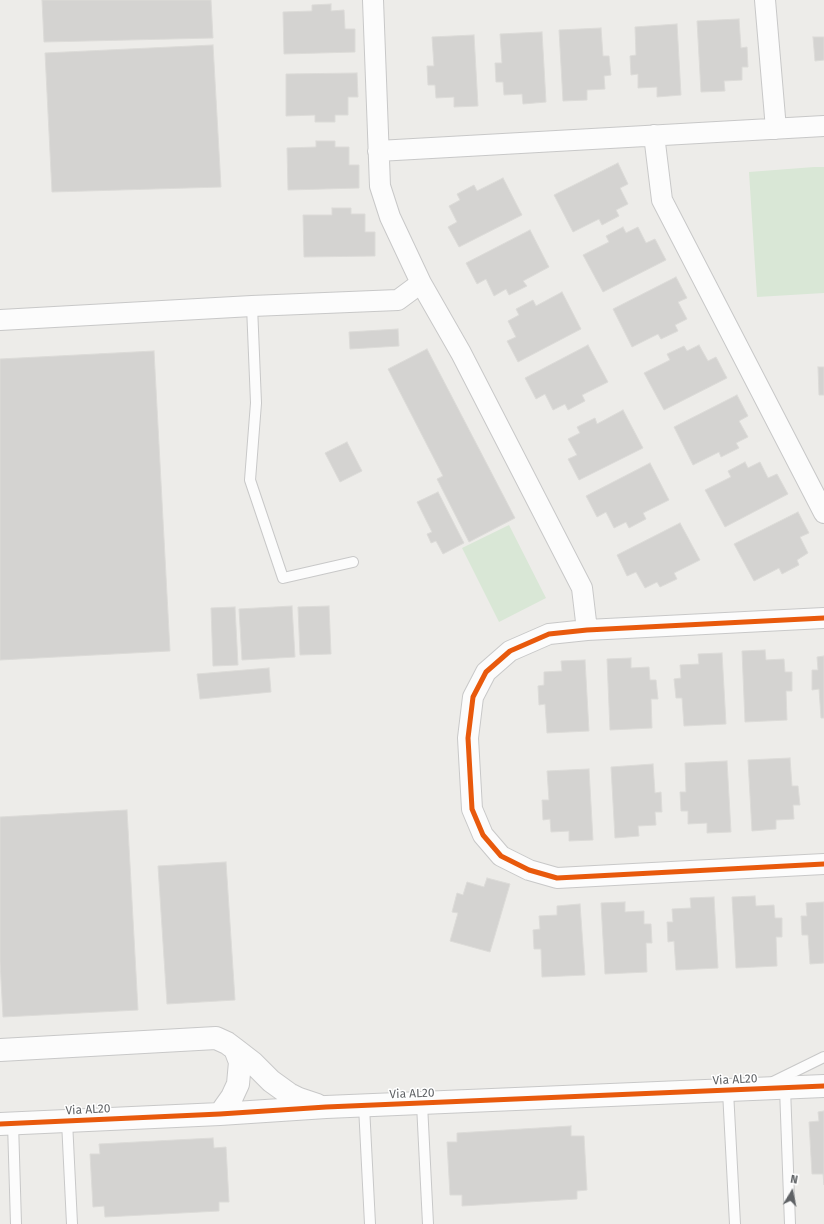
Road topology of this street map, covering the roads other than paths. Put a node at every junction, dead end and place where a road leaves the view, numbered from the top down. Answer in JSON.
{"nodes":[{"id":1,"x":373,"y":0,"type":"edge"},
{"id":2,"x":765,"y":0,"type":"edge"},
{"id":3,"x":824,"y":126,"type":"edge"},
{"id":4,"x":776,"y":129,"type":"junction"},
{"id":5,"x":654,"y":135,"type":"junction"},
{"id":6,"x":378,"y":151,"type":"junction"},
{"id":7,"x":421,"y":283,"type":"junction"},
{"id":8,"x":252,"y":306,"type":"junction"},
{"id":9,"x":0,"y":320,"type":"edge"},
{"id":10,"x":824,"y":513,"type":"edge"},
{"id":11,"x":353,"y":562,"type":"dead end"},
{"id":12,"x":824,"y":618,"type":"edge"},
{"id":13,"x":587,"y":630,"type":"junction"},
{"id":14,"x":824,"y":864,"type":"edge"},
{"id":15,"x":235,"y":1049,"type":"junction"},
{"id":16,"x":0,"y":1050,"type":"edge"},
{"id":17,"x":824,"y":1057,"type":"edge"},
{"id":18,"x":824,"y":1086,"type":"edge"},
{"id":19,"x":785,"y":1088,"type":"junction"},
{"id":20,"x":759,"y":1089,"type":"junction"},
{"id":21,"x":728,"y":1091,"type":"junction"},
{"id":22,"x":422,"y":1104,"type":"junction"},
{"id":23,"x":364,"y":1106,"type":"junction"},
{"id":24,"x":326,"y":1107,"type":"junction"},
{"id":25,"x":220,"y":1114,"type":"junction"},
{"id":26,"x":67,"y":1121,"type":"junction"},
{"id":27,"x":6,"y":1124,"type":"edge"},
{"id":28,"x":16,"y":1224,"type":"edge"},
{"id":29,"x":72,"y":1224,"type":"edge"},
{"id":30,"x":370,"y":1224,"type":"edge"},
{"id":31,"x":428,"y":1224,"type":"edge"},
{"id":32,"x":734,"y":1224,"type":"edge"},
{"id":33,"x":790,"y":1224,"type":"edge"}],
"edges":[{"from":1,"to":6,"type":"street"},
{"from":2,"to":4,"type":"street"},
{"from":3,"to":4,"type":"street"},
{"from":4,"to":5,"type":"street"},
{"from":5,"to":6,"type":"street"},
{"from":5,"to":10,"type":"street"},
{"from":6,"to":7,"type":"street"},
{"from":7,"to":8,"type":"street"},
{"from":7,"to":13,"type":"street"},
{"from":8,"to":9,"type":"street"},
{"from":8,"to":11,"type":"lane"},
{"from":12,"to":13,"type":"street"},
{"from":13,"to":14,"type":"street"},
{"from":15,"to":16,"type":"street","name":"Via AL20"},
{"from":15,"to":24,"type":"street","name":"Via AL20"},
{"from":15,"to":25,"type":"street"},
{"from":17,"to":20,"type":"lane"},
{"from":18,"to":19,"type":"street","name":"Via AL20"},
{"from":19,"to":20,"type":"street","name":"Via AL20"},
{"from":19,"to":33,"type":"lane"},
{"from":20,"to":21,"type":"street","name":"Via AL20"},
{"from":21,"to":22,"type":"street","name":"Via AL20"},
{"from":21,"to":32,"type":"lane"},
{"from":22,"to":23,"type":"street","name":"Via AL20"},
{"from":22,"to":31,"type":"lane"},
{"from":23,"to":24,"type":"street","name":"Via AL20"},
{"from":23,"to":30,"type":"lane"},
{"from":24,"to":25,"type":"street","name":"Via AL20"},
{"from":25,"to":26,"type":"street","name":"Via AL20"},
{"from":26,"to":27,"type":"street","name":"Via AL20"},
{"from":26,"to":29,"type":"lane"},
{"from":27,"to":28,"type":"lane"}]}
